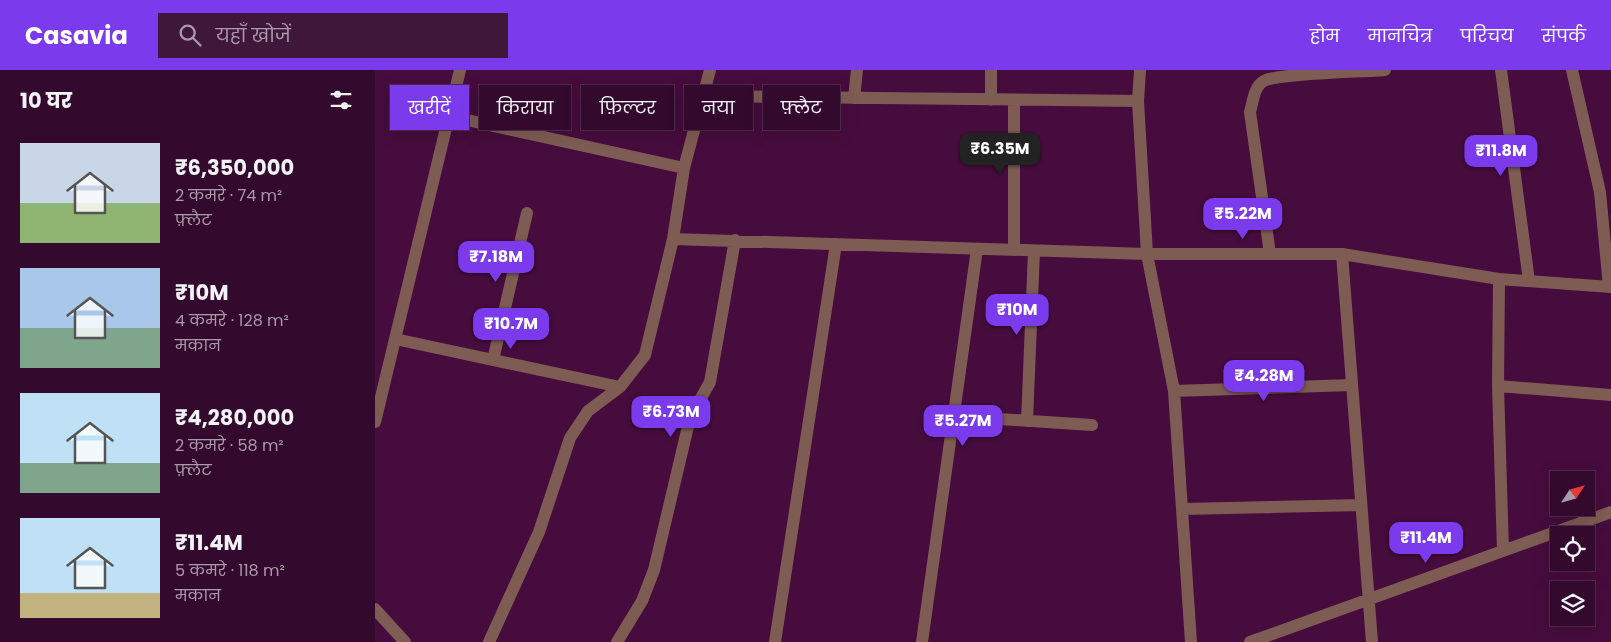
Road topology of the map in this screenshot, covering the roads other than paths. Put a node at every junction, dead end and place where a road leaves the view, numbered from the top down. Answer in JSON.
{"nodes":[{"id":1,"x":460,"y":70,"type":"edge"},
{"id":2,"x":710,"y":70,"type":"edge"},
{"id":3,"x":857,"y":70,"type":"edge"},
{"id":4,"x":991,"y":70,"type":"edge"},
{"id":5,"x":1140,"y":70,"type":"edge"},
{"id":6,"x":1385,"y":70,"type":"edge"},
{"id":7,"x":1501,"y":70,"type":"edge"},
{"id":8,"x":1572,"y":70,"type":"edge"},
{"id":9,"x":456,"y":85,"type":"edge"},
{"id":10,"x":705,"y":85,"type":"edge"},
{"id":11,"x":753,"y":97,"type":"edge"},
{"id":12,"x":855,"y":98,"type":"junction"},
{"id":13,"x":991,"y":100,"type":"junction"},
{"id":14,"x":1014,"y":100,"type":"junction"},
{"id":15,"x":1138,"y":101,"type":"junction"},
{"id":16,"x":469,"y":120,"type":"edge"},
{"id":17,"x":446,"y":130,"type":"edge"},
{"id":18,"x":694,"y":130,"type":"edge"},
{"id":19,"x":684,"y":168,"type":"junction"},
{"id":20,"x":527,"y":213,"type":"dead end"},
{"id":21,"x":673,"y":239,"type":"junction"},
{"id":22,"x":735,"y":240,"type":"junction"},
{"id":23,"x":836,"y":244,"type":"junction"},
{"id":24,"x":977,"y":249,"type":"junction"},
{"id":25,"x":1014,"y":250,"type":"junction"},
{"id":26,"x":1034,"y":251,"type":"junction"},
{"id":27,"x":1147,"y":254,"type":"junction"},
{"id":28,"x":1270,"y":254,"type":"junction"},
{"id":29,"x":1342,"y":254,"type":"junction"},
{"id":30,"x":1499,"y":279,"type":"junction"},
{"id":31,"x":1529,"y":281,"type":"junction"},
{"id":32,"x":1610,"y":287,"type":"edge"},
{"id":33,"x":395,"y":339,"type":"junction"},
{"id":34,"x":493,"y":360,"type":"junction"},
{"id":35,"x":1352,"y":385,"type":"junction"},
{"id":36,"x":1498,"y":386,"type":"junction"},
{"id":37,"x":620,"y":387,"type":"junction"},
{"id":38,"x":1174,"y":391,"type":"junction"},
{"id":39,"x":1611,"y":395,"type":"edge"},
{"id":40,"x":953,"y":416,"type":"junction"},
{"id":41,"x":1027,"y":421,"type":"junction"},
{"id":42,"x":375,"y":422,"type":"edge"},
{"id":43,"x":1092,"y":425,"type":"dead end"},
{"id":44,"x":1361,"y":505,"type":"junction"},
{"id":45,"x":1182,"y":509,"type":"junction"},
{"id":46,"x":1611,"y":512,"type":"edge"},
{"id":47,"x":1503,"y":551,"type":"junction"},
{"id":48,"x":1369,"y":600,"type":"junction"},
{"id":49,"x":375,"y":609,"type":"edge"},
{"id":50,"x":405,"y":642,"type":"edge"},
{"id":51,"x":489,"y":642,"type":"edge"},
{"id":52,"x":617,"y":642,"type":"edge"},
{"id":53,"x":775,"y":642,"type":"edge"},
{"id":54,"x":922,"y":642,"type":"edge"},
{"id":55,"x":1191,"y":642,"type":"edge"},
{"id":56,"x":1250,"y":642,"type":"edge"},
{"id":57,"x":1372,"y":642,"type":"edge"}],
"edges":[{"from":1,"to":9,"type":"street"},
{"from":2,"to":10,"type":"street"},
{"from":3,"to":12,"type":"street"},
{"from":4,"to":13,"type":"street"},
{"from":5,"to":15,"type":"street"},
{"from":6,"to":28,"type":"street"},
{"from":7,"to":31,"type":"street"},
{"from":8,"to":32,"type":"street"},
{"from":11,"to":12,"type":"street"},
{"from":12,"to":13,"type":"street"},
{"from":13,"to":14,"type":"street"},
{"from":14,"to":15,"type":"street"},
{"from":14,"to":25,"type":"street"},
{"from":15,"to":27,"type":"street"},
{"from":16,"to":19,"type":"street"},
{"from":17,"to":33,"type":"street"},
{"from":18,"to":19,"type":"street"},
{"from":19,"to":21,"type":"street"},
{"from":20,"to":34,"type":"street"},
{"from":21,"to":22,"type":"street"},
{"from":21,"to":37,"type":"street"},
{"from":22,"to":23,"type":"street"},
{"from":22,"to":52,"type":"street"},
{"from":23,"to":24,"type":"street"},
{"from":23,"to":53,"type":"street"},
{"from":24,"to":25,"type":"street"},
{"from":24,"to":40,"type":"street"},
{"from":25,"to":26,"type":"street"},
{"from":26,"to":27,"type":"street"},
{"from":26,"to":41,"type":"street"},
{"from":27,"to":28,"type":"street"},
{"from":27,"to":38,"type":"street"},
{"from":28,"to":29,"type":"street"},
{"from":29,"to":30,"type":"street"},
{"from":29,"to":35,"type":"street"},
{"from":30,"to":31,"type":"street"},
{"from":30,"to":36,"type":"street"},
{"from":31,"to":32,"type":"street"},
{"from":33,"to":34,"type":"street"},
{"from":33,"to":42,"type":"street"},
{"from":34,"to":37,"type":"street"},
{"from":35,"to":38,"type":"street"},
{"from":35,"to":44,"type":"street"},
{"from":36,"to":39,"type":"street"},
{"from":36,"to":47,"type":"street"},
{"from":37,"to":51,"type":"street"},
{"from":38,"to":45,"type":"street"},
{"from":40,"to":41,"type":"street"},
{"from":40,"to":54,"type":"street"},
{"from":41,"to":43,"type":"street"},
{"from":44,"to":45,"type":"street"},
{"from":44,"to":48,"type":"street"},
{"from":45,"to":55,"type":"street"},
{"from":46,"to":47,"type":"street"},
{"from":47,"to":48,"type":"street"},
{"from":48,"to":56,"type":"street"},
{"from":48,"to":57,"type":"street"},
{"from":49,"to":50,"type":"street"}]}
